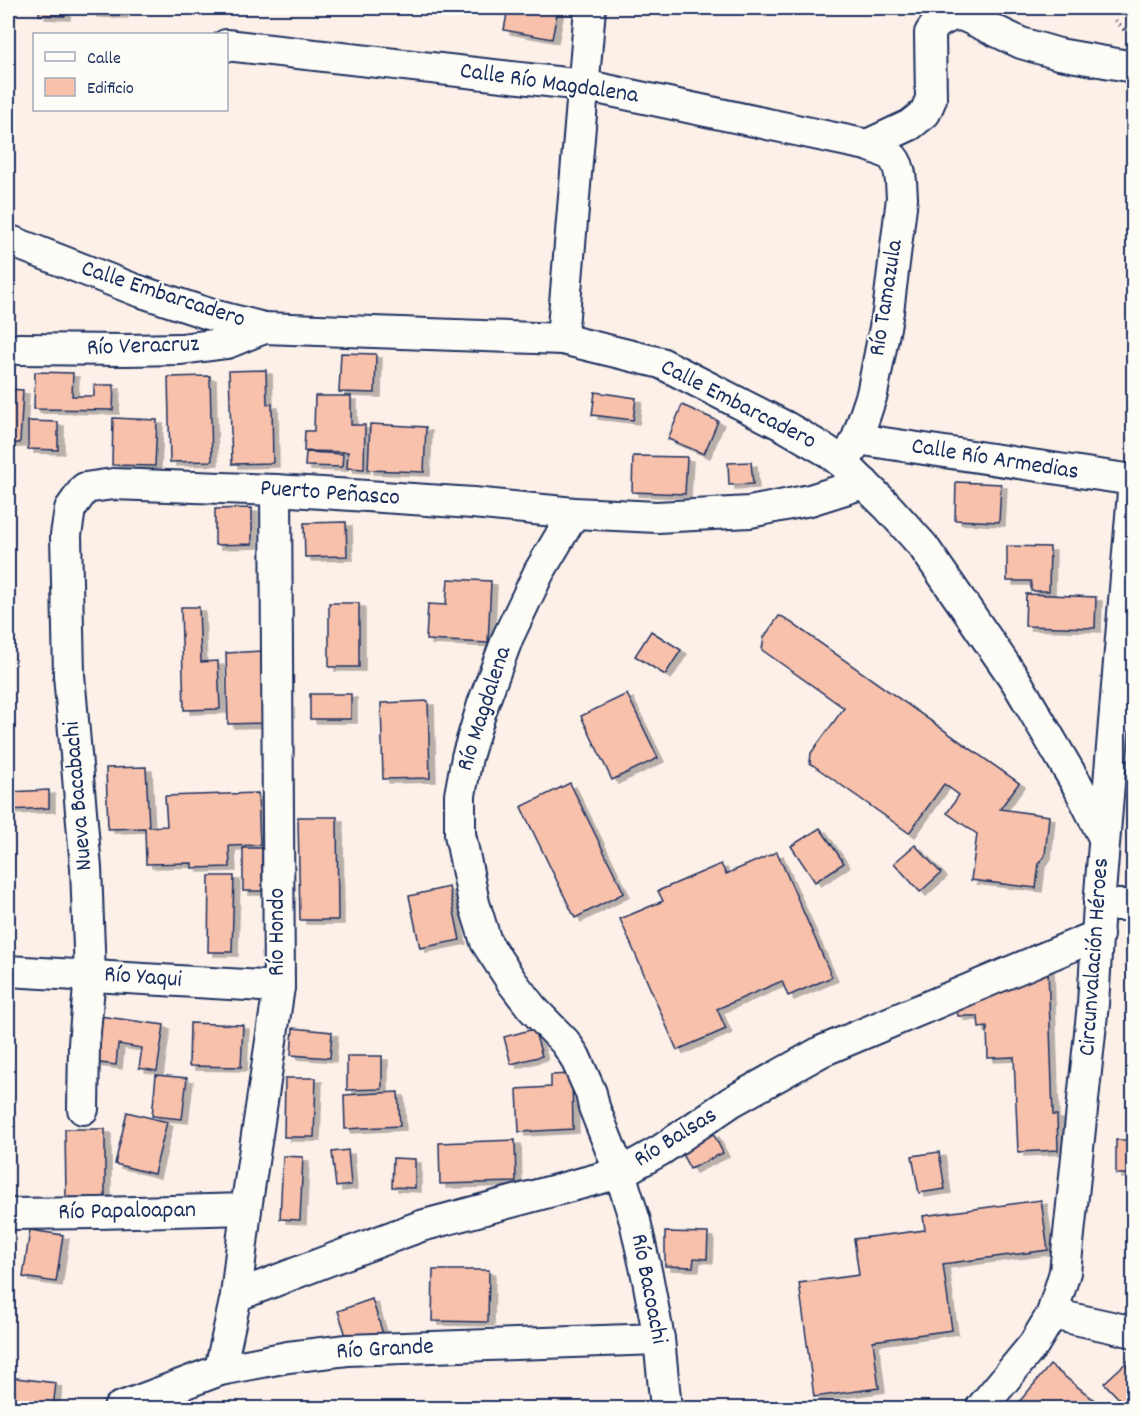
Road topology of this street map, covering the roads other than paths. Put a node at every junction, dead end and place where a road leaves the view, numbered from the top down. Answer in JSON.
{"nodes":[{"id":1,"x":590,"y":8,"type":"edge"},
{"id":2,"x":228,"y":45,"type":"edge"},
{"id":3,"x":1134,"y":67,"type":"edge"},
{"id":4,"x":583,"y":85,"type":"junction"},
{"id":5,"x":867,"y":144,"type":"junction"},
{"id":6,"x":8,"y":240,"type":"edge"},
{"id":7,"x":264,"y":328,"type":"junction"},
{"id":8,"x":562,"y":339,"type":"junction"},
{"id":9,"x":19,"y":349,"type":"dead end"},
{"id":10,"x":855,"y":462,"type":"junction"},
{"id":11,"x":1133,"y":480,"type":"edge"},
{"id":12,"x":85,"y":488,"type":"joint"},
{"id":13,"x":276,"y":489,"type":"junction"},
{"id":14,"x":574,"y":513,"type":"junction"},
{"id":15,"x":1125,"y":691,"type":"edge"},
{"id":16,"x":1104,"y":838,"type":"junction"},
{"id":17,"x":1099,"y":905,"type":"junction"},
{"id":18,"x":1134,"y":905,"type":"edge"},
{"id":19,"x":1098,"y":935,"type":"junction"},
{"id":20,"x":8,"y":970,"type":"edge"},
{"id":21,"x":90,"y":975,"type":"junction"},
{"id":22,"x":279,"y":987,"type":"junction"},
{"id":23,"x":83,"y":1109,"type":"dead end"},
{"id":24,"x":620,"y":1173,"type":"junction"},
{"id":25,"x":246,"y":1209,"type":"junction"},
{"id":26,"x":8,"y":1214,"type":"edge"},
{"id":27,"x":236,"y":1296,"type":"junction"},
{"id":28,"x":1052,"y":1314,"type":"junction"},
{"id":29,"x":1134,"y":1332,"type":"edge"},
{"id":30,"x":659,"y":1339,"type":"junction"},
{"id":31,"x":220,"y":1370,"type":"junction"},
{"id":32,"x":119,"y":1408,"type":"edge"},
{"id":33,"x":666,"y":1408,"type":"edge"},
{"id":34,"x":981,"y":1408,"type":"edge"}],
"edges":[{"from":1,"to":4,"type":"street"},
{"from":2,"to":4,"type":"street","name":"Calle Río Magdalena"},
{"from":3,"to":5,"type":"street"},
{"from":4,"to":5,"type":"street","name":"Calle Río Magdalena"},
{"from":4,"to":8,"type":"street"},
{"from":5,"to":10,"type":"street","name":"Río Tamazula"},
{"from":6,"to":7,"type":"street","name":"Calle Embarcadero"},
{"from":7,"to":8,"type":"street","name":"Calle Embarcadero"},
{"from":7,"to":9,"type":"street","name":"Río Veracruz"},
{"from":8,"to":10,"type":"street","name":"Calle Embarcadero"},
{"from":10,"to":11,"type":"street","name":"Calle Río Armedias"},
{"from":10,"to":14,"type":"street"},
{"from":10,"to":16,"type":"street","name":"Calle Embarcadero"},
{"from":11,"to":15,"type":"street","name":"Circunvalación Héroes"},
{"from":12,"to":13,"type":"street","name":"Puerto Peñasco"},
{"from":12,"to":21,"type":"street","name":"Nueva Bacabachi"},
{"from":13,"to":14,"type":"street","name":"Puerto Peñasco"},
{"from":13,"to":22,"type":"street","name":"Río Hondo"},
{"from":14,"to":24,"type":"street","name":"Río Magdalena"},
{"from":15,"to":16,"type":"street","name":"Circunvalación Héroes"},
{"from":16,"to":17,"type":"street","name":"Circunvalación Héroes"},
{"from":17,"to":18,"type":"street"},
{"from":17,"to":19,"type":"street","name":"Circunvalación Héroes"},
{"from":19,"to":24,"type":"street","name":"Río Balsas"},
{"from":19,"to":28,"type":"street","name":"Circunvalación Héroes"},
{"from":20,"to":21,"type":"street","name":"Río Yaqui"},
{"from":21,"to":22,"type":"street","name":"Río Yaqui"},
{"from":21,"to":23,"type":"street","name":"Nueva Bacabachi"},
{"from":22,"to":25,"type":"street","name":"Río Hondo"},
{"from":24,"to":27,"type":"street","name":"Río Balsas"},
{"from":24,"to":30,"type":"street","name":"Río Bacoachi"},
{"from":25,"to":26,"type":"street","name":"Río Papaloapan"},
{"from":25,"to":27,"type":"street","name":"Río Hondo"},
{"from":27,"to":31,"type":"street","name":"Río Hondo"},
{"from":28,"to":29,"type":"street"},
{"from":28,"to":34,"type":"street","name":"Circunvalación Héroes"},
{"from":30,"to":31,"type":"street","name":"Río Grande"},
{"from":30,"to":33,"type":"street","name":"Río Bacoachi"},
{"from":31,"to":32,"type":"street","name":"Río Grande"}]}
